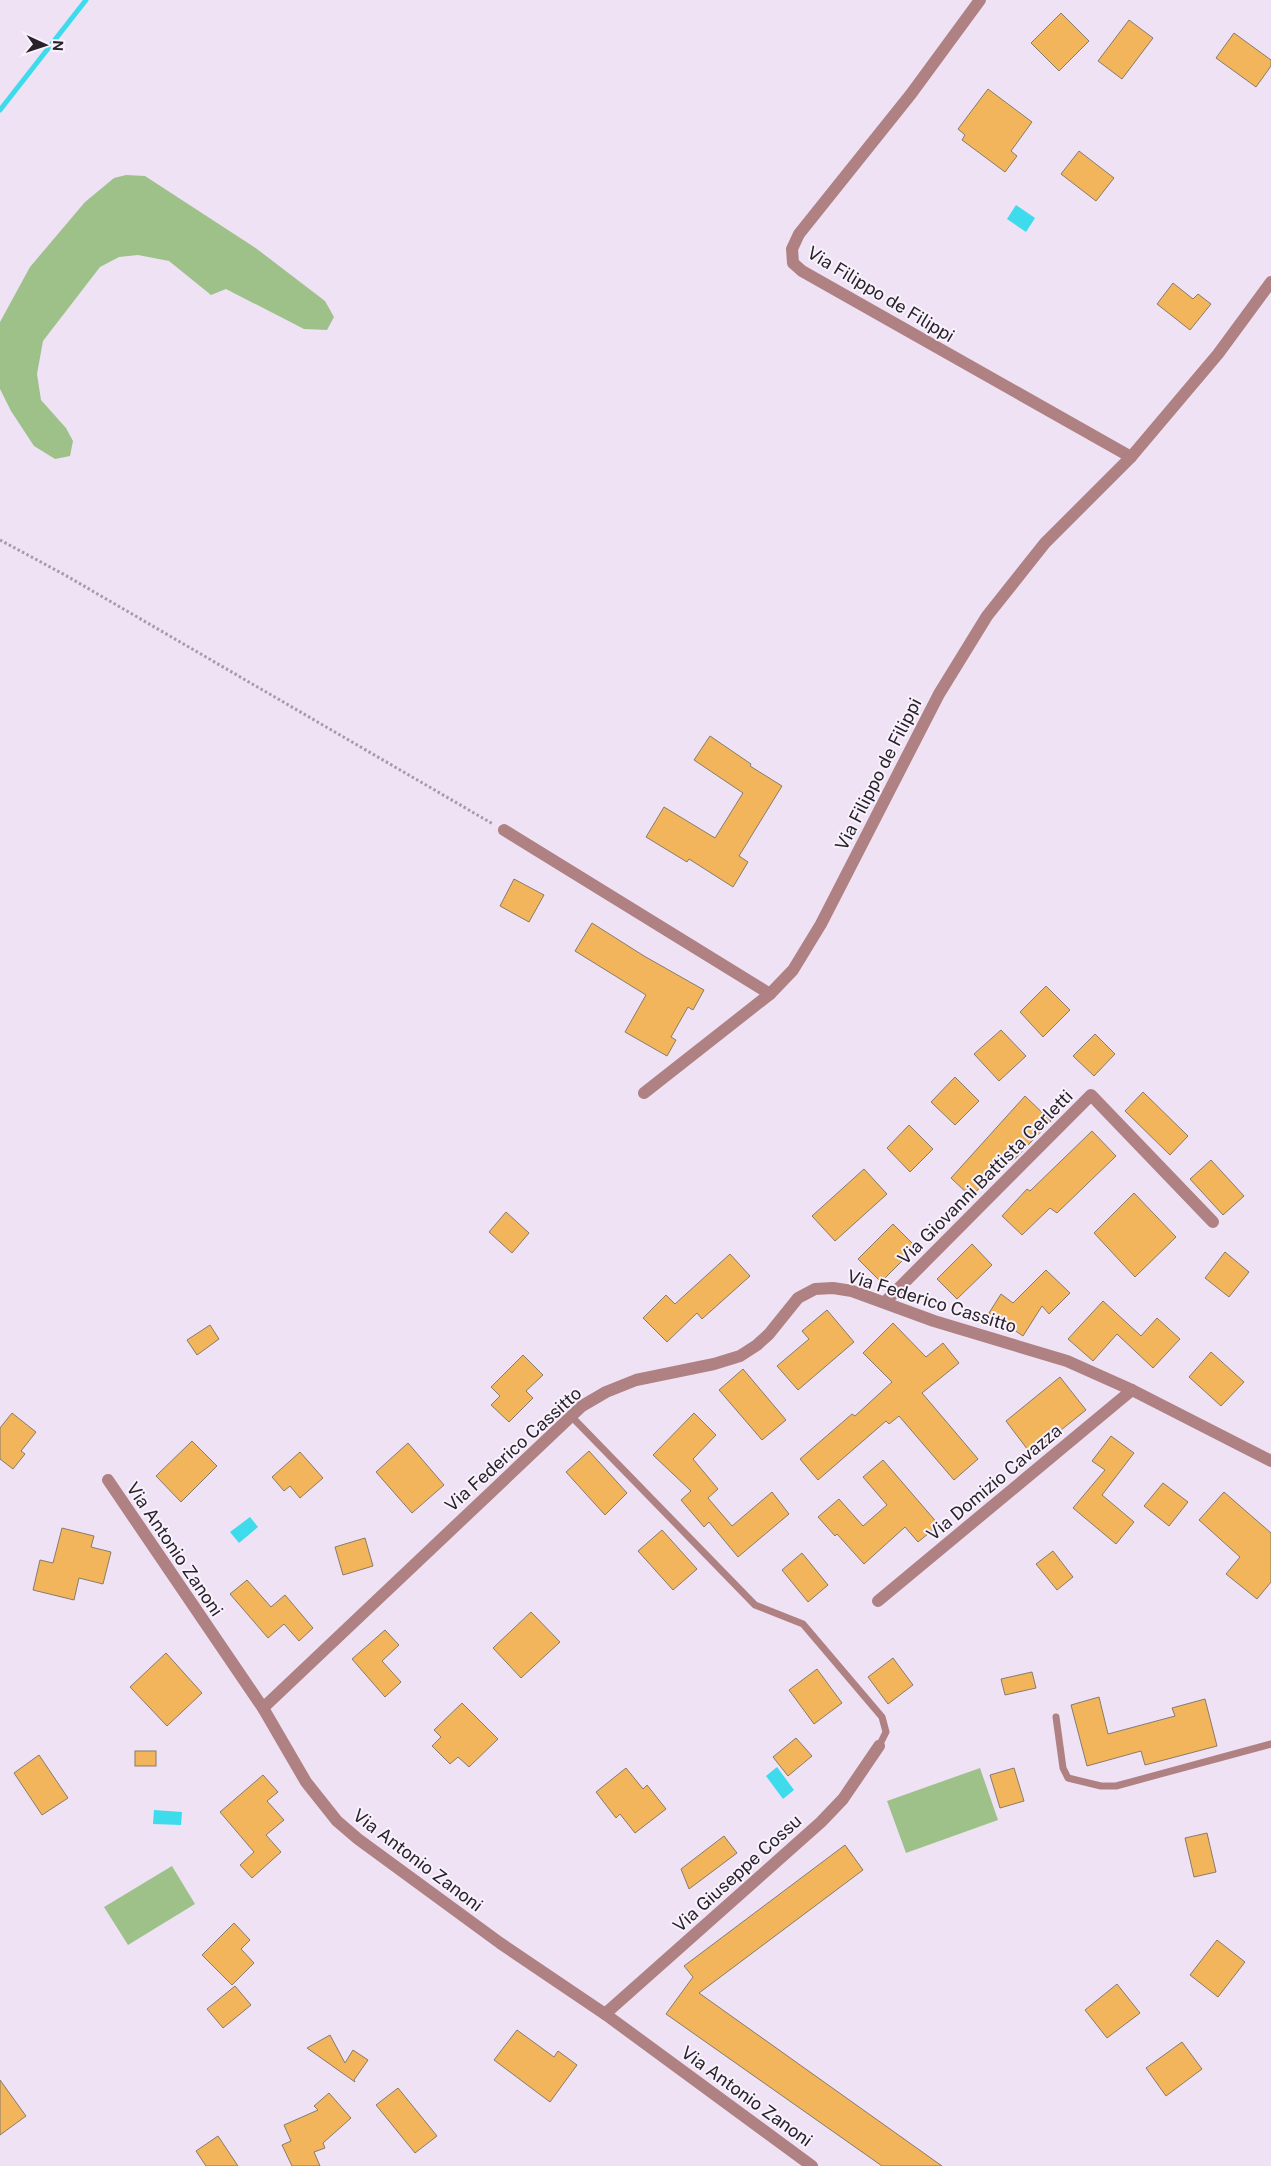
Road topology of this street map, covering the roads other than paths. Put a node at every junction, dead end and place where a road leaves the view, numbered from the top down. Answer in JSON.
{"nodes":[{"id":1,"x":980,"y":0,"type":"edge"},
{"id":2,"x":1271,"y":282,"type":"edge"},
{"id":3,"x":1131,"y":457,"type":"junction"},
{"id":4,"x":504,"y":830,"type":"road end"},
{"id":5,"x":770,"y":994,"type":"junction"},
{"id":6,"x":644,"y":1093,"type":"dead end"},
{"id":7,"x":1214,"y":1222,"type":"dead end"},
{"id":8,"x":885,"y":1302,"type":"junction"},
{"id":9,"x":1132,"y":1390,"type":"junction"},
{"id":10,"x":571,"y":1416,"type":"junction"},
{"id":11,"x":1271,"y":1461,"type":"edge"},
{"id":12,"x":108,"y":1480,"type":"dead end"},
{"id":13,"x":878,"y":1601,"type":"dead end"},
{"id":14,"x":263,"y":1708,"type":"junction"},
{"id":15,"x":1056,"y":1717,"type":"dead end"},
{"id":16,"x":1271,"y":1744,"type":"edge"},
{"id":17,"x":878,"y":1746,"type":"joint"},
{"id":18,"x":605,"y":2014,"type":"junction"},
{"id":19,"x":812,"y":2166,"type":"edge"}],
"edges":[{"from":1,"to":3,"type":"street","name":"Via Filippo de Filippi"},
{"from":2,"to":3,"type":"street","name":"Via Filippo de Filippi"},
{"from":3,"to":5,"type":"street","name":"Via Filippo de Filippi"},
{"from":4,"to":5,"type":"street"},
{"from":5,"to":6,"type":"street","name":"Via Filippo de Filippi"},
{"from":7,"to":8,"type":"street","name":"Via Giovanni Battista Cerletti"},
{"from":8,"to":9,"type":"street","name":"Via Federico Cassitto"},
{"from":8,"to":10,"type":"street","name":"Via Federico Cassitto"},
{"from":9,"to":11,"type":"street","name":"Via Federico Cassitto"},
{"from":9,"to":13,"type":"street","name":"Via Domizio Cavazza"},
{"from":10,"to":14,"type":"street","name":"Via Federico Cassitto"},
{"from":10,"to":17,"type":"lane"},
{"from":12,"to":14,"type":"street","name":"Via Antonio Zanoni"},
{"from":14,"to":18,"type":"street","name":"Via Antonio Zanoni"},
{"from":15,"to":16,"type":"lane"},
{"from":17,"to":18,"type":"street","name":"Via Giuseppe Cossu"},
{"from":18,"to":19,"type":"street","name":"Via Antonio Zanoni"}]}
